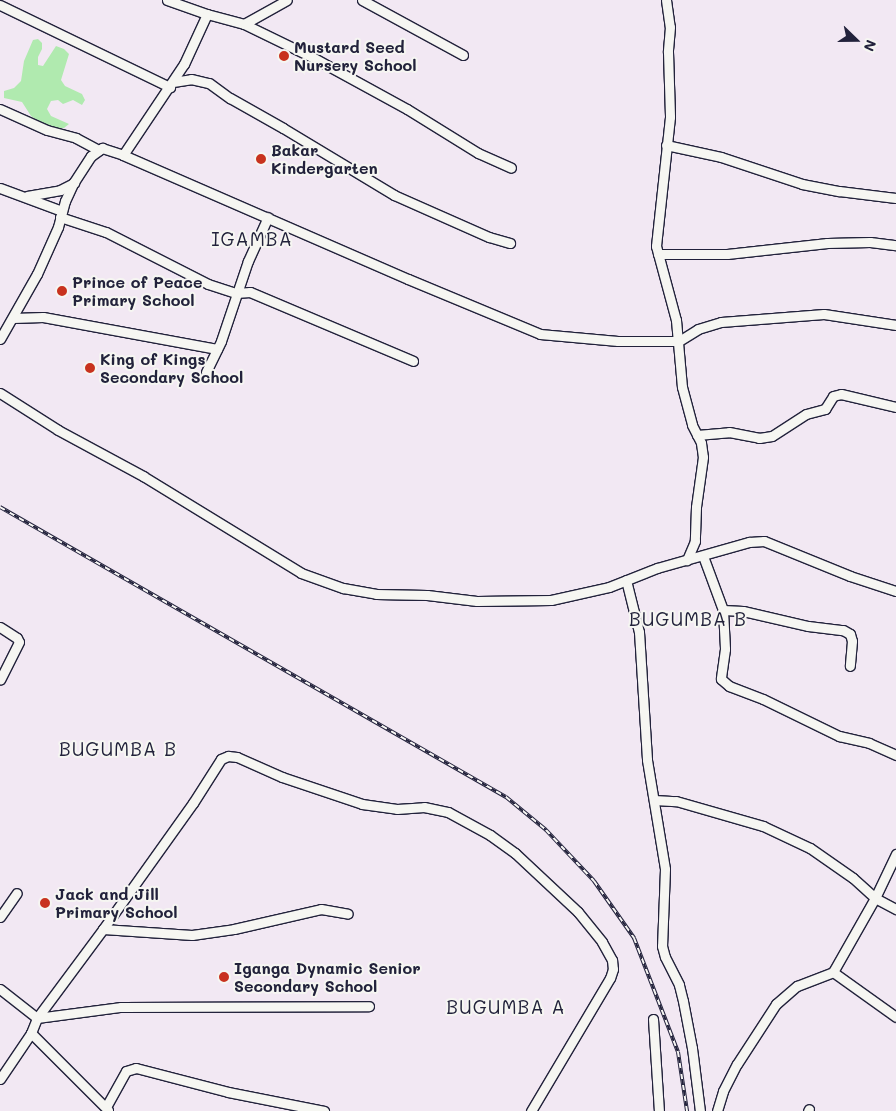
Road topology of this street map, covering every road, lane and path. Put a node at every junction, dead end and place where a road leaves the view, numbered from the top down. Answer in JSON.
{"nodes":[{"id":1,"x":167,"y":0,"type":"edge"},
{"id":2,"x":287,"y":0,"type":"edge"},
{"id":3,"x":362,"y":0,"type":"edge"},
{"id":4,"x":666,"y":0,"type":"edge"},
{"id":5,"x":0,"y":5,"type":"edge"},
{"id":6,"x":207,"y":14,"type":"junction"},
{"id":7,"x":244,"y":24,"type":"junction"},
{"id":8,"x":463,"y":55,"type":"dead end"},
{"id":9,"x":171,"y":85,"type":"junction"},
{"id":10,"x":0,"y":109,"type":"edge"},
{"id":11,"x":666,"y":145,"type":"junction"},
{"id":12,"x":99,"y":150,"type":"junction"},
{"id":13,"x":124,"y":155,"type":"junction"},
{"id":14,"x":511,"y":168,"type":"dead end"},
{"id":15,"x":74,"y":182,"type":"junction"},
{"id":16,"x":0,"y":188,"type":"edge"},
{"id":17,"x":22,"y":196,"type":"junction"},
{"id":18,"x":896,"y":198,"type":"edge"},
{"id":19,"x":61,"y":214,"type":"junction"},
{"id":20,"x":268,"y":217,"type":"junction"},
{"id":21,"x":510,"y":243,"type":"dead end"},
{"id":22,"x":896,"y":245,"type":"edge"},
{"id":23,"x":658,"y":254,"type":"junction"},
{"id":24,"x":236,"y":293,"type":"junction"},
{"id":25,"x":14,"y":318,"type":"junction"},
{"id":26,"x":676,"y":320,"type":"junction"},
{"id":27,"x":896,"y":325,"type":"edge"},
{"id":28,"x":698,"y":329,"type":"junction"},
{"id":29,"x":0,"y":339,"type":"edge"},
{"id":30,"x":679,"y":341,"type":"junction"},
{"id":31,"x":217,"y":349,"type":"junction"},
{"id":32,"x":413,"y":361,"type":"dead end"},
{"id":33,"x":206,"y":372,"type":"dead end"},
{"id":34,"x":0,"y":393,"type":"edge"},
{"id":35,"x":896,"y":407,"type":"edge"},
{"id":36,"x":697,"y":435,"type":"junction"},
{"id":37,"x":703,"y":556,"type":"junction"},
{"id":38,"x":686,"y":560,"type":"junction"},
{"id":39,"x":626,"y":580,"type":"junction"},
{"id":40,"x":896,"y":592,"type":"edge"},
{"id":41,"x":723,"y":610,"type":"junction"},
{"id":42,"x":0,"y":627,"type":"edge"},
{"id":43,"x":850,"y":666,"type":"dead end"},
{"id":44,"x":0,"y":680,"type":"edge"},
{"id":45,"x":896,"y":755,"type":"edge"},
{"id":46,"x":654,"y":800,"type":"junction"},
{"id":47,"x":896,"y":854,"type":"edge"},
{"id":48,"x":17,"y":893,"type":"dead end"},
{"id":49,"x":875,"y":898,"type":"junction"},
{"id":50,"x":896,"y":909,"type":"edge"},
{"id":51,"x":348,"y":914,"type":"dead end"},
{"id":52,"x":0,"y":917,"type":"edge"},
{"id":53,"x":103,"y":929,"type":"junction"},
{"id":54,"x":833,"y":972,"type":"junction"},
{"id":55,"x":0,"y":989,"type":"edge"},
{"id":56,"x":370,"y":1006,"type":"dead end"},
{"id":57,"x":37,"y":1018,"type":"junction"},
{"id":58,"x":896,"y":1018,"type":"edge"},
{"id":59,"x":653,"y":1019,"type":"dead end"},
{"id":60,"x":31,"y":1032,"type":"junction"},
{"id":61,"x":0,"y":1079,"type":"edge"},
{"id":62,"x":107,"y":1109,"type":"edge"},
{"id":63,"x":324,"y":1111,"type":"edge"},
{"id":64,"x":531,"y":1111,"type":"edge"},
{"id":65,"x":659,"y":1111,"type":"edge"},
{"id":66,"x":700,"y":1111,"type":"edge"},
{"id":67,"x":717,"y":1111,"type":"edge"}],
"edges":[{"from":1,"to":6,"type":"street"},
{"from":2,"to":7,"type":"street"},
{"from":3,"to":8,"type":"street"},
{"from":4,"to":11,"type":"street"},
{"from":5,"to":9,"type":"street"},
{"from":6,"to":7,"type":"street"},
{"from":6,"to":9,"type":"street"},
{"from":7,"to":14,"type":"street"},
{"from":9,"to":13,"type":"street"},
{"from":9,"to":21,"type":"street"},
{"from":10,"to":12,"type":"street"},
{"from":11,"to":18,"type":"street"},
{"from":11,"to":23,"type":"street"},
{"from":12,"to":13,"type":"street"},
{"from":12,"to":15,"type":"street"},
{"from":13,"to":20,"type":"street"},
{"from":15,"to":17,"type":"street"},
{"from":15,"to":19,"type":"street"},
{"from":16,"to":17,"type":"street"},
{"from":17,"to":19,"type":"street"},
{"from":19,"to":24,"type":"street"},
{"from":19,"to":25,"type":"street"},
{"from":20,"to":24,"type":"street"},
{"from":20,"to":30,"type":"street"},
{"from":22,"to":23,"type":"street"},
{"from":23,"to":26,"type":"street"},
{"from":24,"to":31,"type":"street"},
{"from":24,"to":32,"type":"street"},
{"from":25,"to":29,"type":"street"},
{"from":25,"to":31,"type":"street"},
{"from":26,"to":28,"type":"street"},
{"from":26,"to":30,"type":"street"},
{"from":27,"to":28,"type":"street"},
{"from":28,"to":30,"type":"street"},
{"from":30,"to":36,"type":"street"},
{"from":31,"to":33,"type":"street"},
{"from":34,"to":39,"type":"street"},
{"from":35,"to":36,"type":"street"},
{"from":36,"to":38,"type":"street"},
{"from":37,"to":38,"type":"street"},
{"from":37,"to":40,"type":"street"},
{"from":37,"to":41,"type":"street"},
{"from":38,"to":39,"type":"street"},
{"from":39,"to":46,"type":"street"},
{"from":41,"to":43,"type":"street"},
{"from":41,"to":45,"type":"street"},
{"from":42,"to":44,"type":"street"},
{"from":46,"to":49,"type":"street"},
{"from":46,"to":66,"type":"street"},
{"from":47,"to":49,"type":"street"},
{"from":48,"to":52,"type":"street"},
{"from":49,"to":50,"type":"street"},
{"from":49,"to":54,"type":"street"},
{"from":51,"to":53,"type":"street"},
{"from":53,"to":57,"type":"street"},
{"from":53,"to":64,"type":"street"},
{"from":54,"to":58,"type":"street"},
{"from":54,"to":67,"type":"street"},
{"from":55,"to":57,"type":"street"},
{"from":56,"to":57,"type":"street"},
{"from":57,"to":60,"type":"street"},
{"from":59,"to":65,"type":"street"},
{"from":60,"to":61,"type":"street"},
{"from":60,"to":62,"type":"street"},
{"from":62,"to":63,"type":"street"}]}
